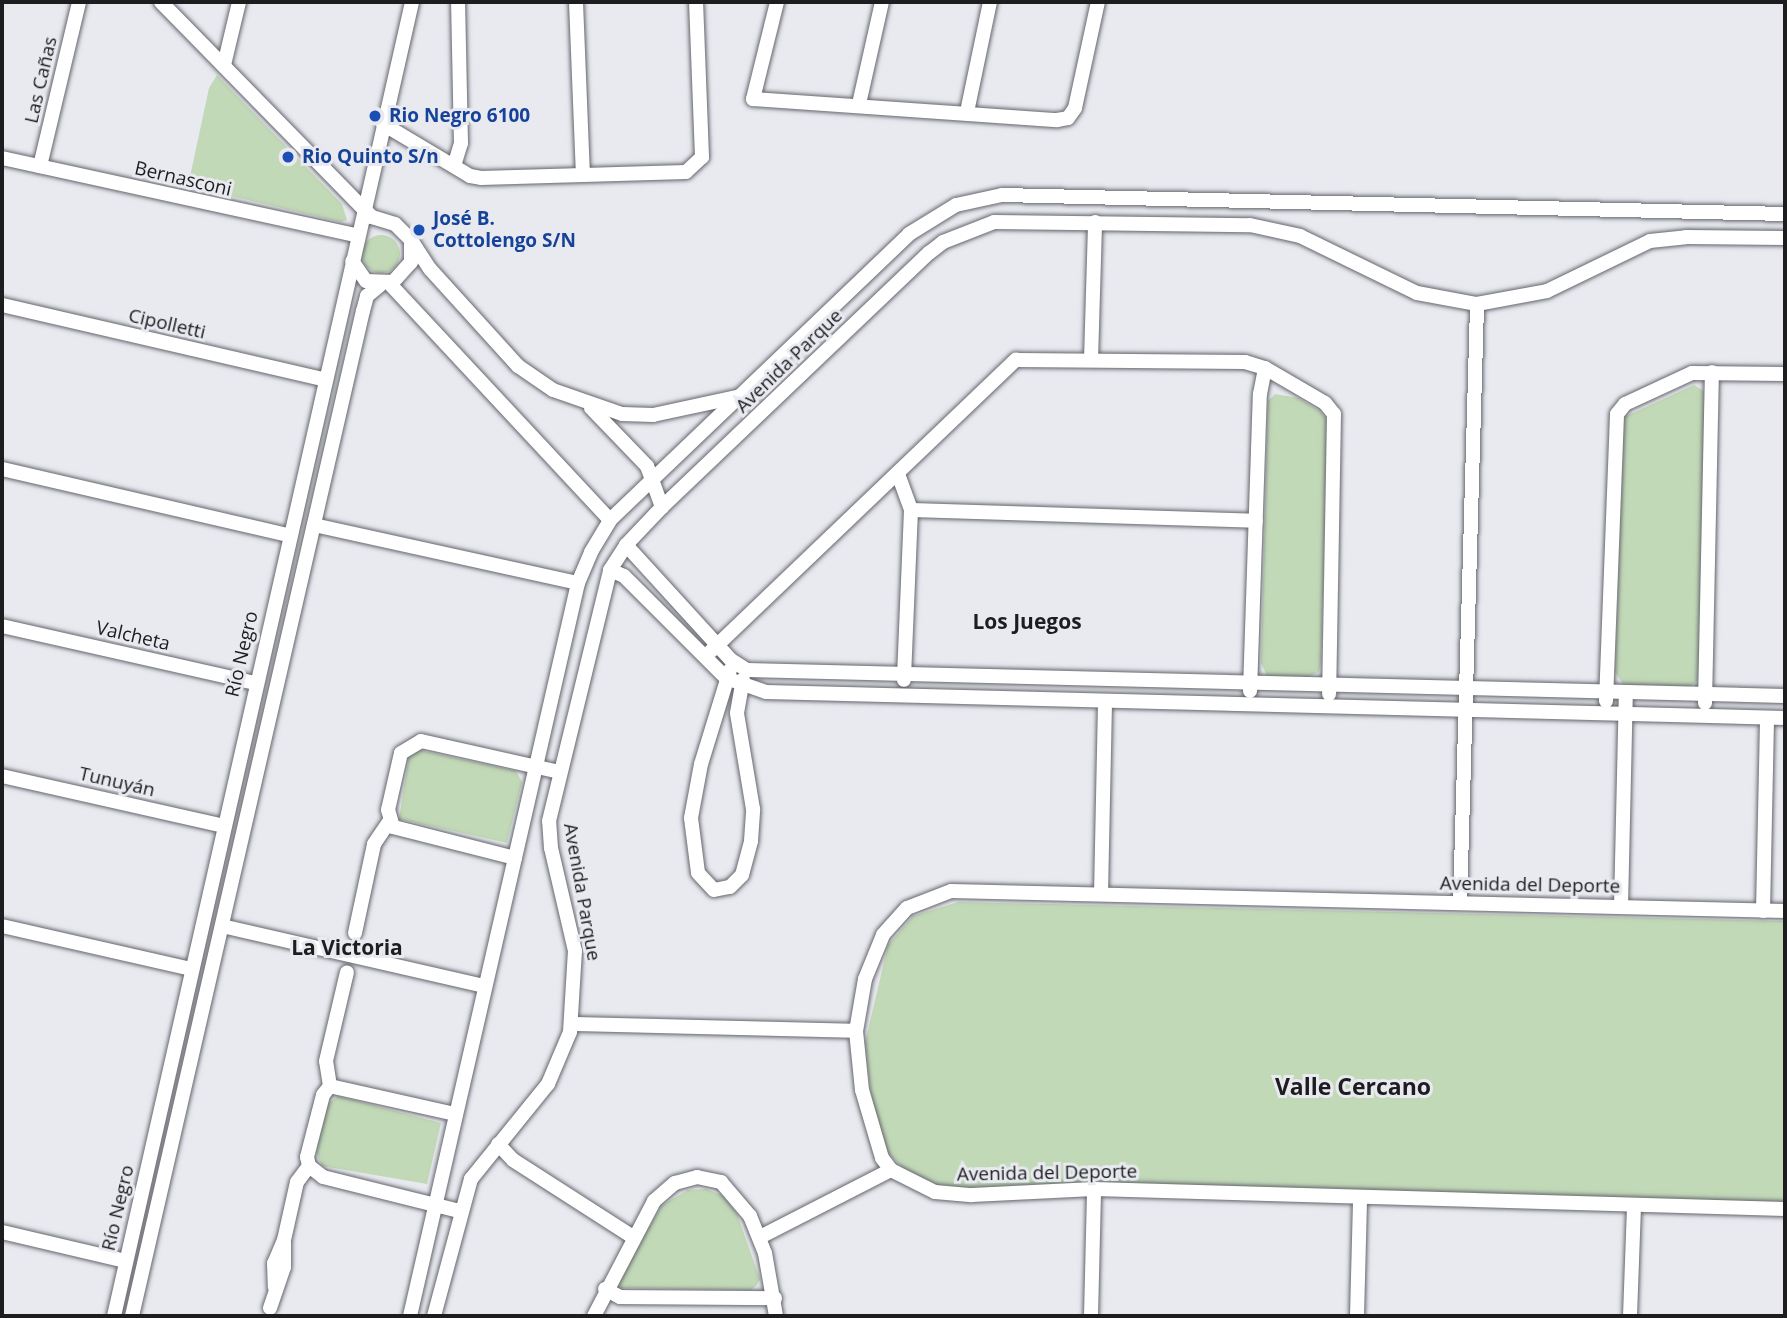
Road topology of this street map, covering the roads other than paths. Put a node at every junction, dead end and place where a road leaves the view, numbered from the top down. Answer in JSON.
{"nodes":[{"id":1,"x":79,"y":2,"type":"edge"},
{"id":2,"x":161,"y":2,"type":"edge"},
{"id":3,"x":239,"y":2,"type":"edge"},
{"id":4,"x":412,"y":2,"type":"edge"},
{"id":5,"x":458,"y":2,"type":"edge"},
{"id":6,"x":576,"y":2,"type":"edge"},
{"id":7,"x":696,"y":2,"type":"edge"},
{"id":8,"x":777,"y":2,"type":"edge"},
{"id":9,"x":882,"y":2,"type":"edge"},
{"id":10,"x":990,"y":2,"type":"edge"},
{"id":11,"x":1098,"y":2,"type":"edge"},
{"id":12,"x":224,"y":65,"type":"junction"},
{"id":13,"x":859,"y":104,"type":"junction"},
{"id":14,"x":967,"y":113,"type":"junction"},
{"id":15,"x":383,"y":124,"type":"junction"},
{"id":16,"x":2,"y":158,"type":"edge"},
{"id":17,"x":40,"y":166,"type":"junction"},
{"id":18,"x":454,"y":166,"type":"junction"},
{"id":19,"x":583,"y":175,"type":"junction"},
{"id":20,"x":363,"y":208,"type":"junction"},
{"id":21,"x":1785,"y":214,"type":"edge"},
{"id":22,"x":383,"y":222,"type":"junction"},
{"id":23,"x":1095,"y":222,"type":"junction"},
{"id":24,"x":356,"y":235,"type":"junction"},
{"id":25,"x":1785,"y":238,"type":"edge"},
{"id":26,"x":411,"y":240,"type":"junction"},
{"id":27,"x":352,"y":261,"type":"junction"},
{"id":28,"x":385,"y":284,"type":"junction"},
{"id":29,"x":1477,"y":304,"type":"junction"},
{"id":30,"x":2,"y":306,"type":"edge"},
{"id":31,"x":1091,"y":359,"type":"junction"},
{"id":32,"x":1265,"y":368,"type":"junction"},
{"id":33,"x":770,"y":370,"type":"junction"},
{"id":34,"x":1712,"y":372,"type":"junction"},
{"id":35,"x":1785,"y":374,"type":"edge"},
{"id":36,"x":323,"y":379,"type":"junction"},
{"id":37,"x":788,"y":389,"type":"junction"},
{"id":38,"x":743,"y":396,"type":"junction"},
{"id":39,"x":583,"y":402,"type":"junction"},
{"id":40,"x":2,"y":470,"type":"edge"},
{"id":41,"x":898,"y":474,"type":"junction"},
{"id":42,"x":654,"y":479,"type":"junction"},
{"id":43,"x":662,"y":507,"type":"junction"},
{"id":44,"x":911,"y":510,"type":"junction"},
{"id":45,"x":610,"y":520,"type":"junction"},
{"id":46,"x":1256,"y":521,"type":"junction"},
{"id":47,"x":314,"y":525,"type":"junction"},
{"id":48,"x":288,"y":535,"type":"junction"},
{"id":49,"x":626,"y":544,"type":"junction"},
{"id":50,"x":610,"y":570,"type":"junction"},
{"id":51,"x":578,"y":583,"type":"junction"},
{"id":52,"x":2,"y":626,"type":"edge"},
{"id":53,"x":718,"y":645,"type":"junction"},
{"id":54,"x":705,"y":657,"type":"junction"},
{"id":55,"x":740,"y":666,"type":"junction"},
{"id":56,"x":905,"y":673,"type":"junction"},
{"id":57,"x":726,"y":678,"type":"junction"},
{"id":58,"x":255,"y":683,"type":"junction"},
{"id":59,"x":1250,"y":684,"type":"junction"},
{"id":60,"x":741,"y":686,"type":"junction"},
{"id":61,"x":1329,"y":686,"type":"junction"},
{"id":62,"x":1466,"y":690,"type":"junction"},
{"id":63,"x":1606,"y":693,"type":"junction"},
{"id":64,"x":904,"y":694,"type":"junction"},
{"id":65,"x":1626,"y":694,"type":"junction"},
{"id":66,"x":1706,"y":695,"type":"junction"},
{"id":67,"x":1785,"y":696,"type":"edge"},
{"id":68,"x":1105,"y":701,"type":"junction"},
{"id":69,"x":1250,"y":704,"type":"junction"},
{"id":70,"x":1329,"y":706,"type":"junction"},
{"id":71,"x":1465,"y":710,"type":"junction"},
{"id":72,"x":1606,"y":714,"type":"junction"},
{"id":73,"x":1626,"y":715,"type":"junction"},
{"id":74,"x":1705,"y":717,"type":"junction"},
{"id":75,"x":1767,"y":718,"type":"junction"},
{"id":76,"x":1785,"y":718,"type":"edge"},
{"id":77,"x":535,"y":768,"type":"junction"},
{"id":78,"x":560,"y":772,"type":"junction"},
{"id":79,"x":2,"y":776,"type":"edge"},
{"id":80,"x":389,"y":822,"type":"junction"},
{"id":81,"x":223,"y":826,"type":"junction"},
{"id":82,"x":515,"y":858,"type":"junction"},
{"id":83,"x":1101,"y":894,"type":"junction"},
{"id":84,"x":1460,"y":903,"type":"junction"},
{"id":85,"x":1621,"y":906,"type":"junction"},
{"id":86,"x":1763,"y":911,"type":"junction"},
{"id":87,"x":1785,"y":911,"type":"edge"},
{"id":88,"x":2,"y":926,"type":"edge"},
{"id":89,"x":222,"y":926,"type":"junction"},
{"id":90,"x":355,"y":933,"type":"dead end"},
{"id":91,"x":191,"y":969,"type":"junction"},
{"id":92,"x":347,"y":972,"type":"dead end"},
{"id":93,"x":485,"y":986,"type":"junction"},
{"id":94,"x":572,"y":1024,"type":"junction"},
{"id":95,"x":856,"y":1031,"type":"junction"},
{"id":96,"x":330,"y":1086,"type":"junction"},
{"id":97,"x":455,"y":1114,"type":"junction"},
{"id":98,"x":498,"y":1144,"type":"junction"},
{"id":99,"x":309,"y":1166,"type":"junction"},
{"id":100,"x":891,"y":1170,"type":"junction"},
{"id":101,"x":1094,"y":1189,"type":"junction"},
{"id":102,"x":1360,"y":1198,"type":"junction"},
{"id":103,"x":436,"y":1203,"type":"junction"},
{"id":104,"x":1634,"y":1206,"type":"junction"},
{"id":105,"x":1785,"y":1209,"type":"edge"},
{"id":106,"x":459,"y":1211,"type":"junction"},
{"id":107,"x":2,"y":1231,"type":"edge"},
{"id":108,"x":633,"y":1237,"type":"junction"},
{"id":109,"x":760,"y":1237,"type":"junction"},
{"id":110,"x":126,"y":1261,"type":"junction"},
{"id":111,"x":605,"y":1289,"type":"junction"},
{"id":112,"x":775,"y":1298,"type":"junction"},
{"id":113,"x":270,"y":1308,"type":"dead end"},
{"id":114,"x":114,"y":1316,"type":"edge"},
{"id":115,"x":132,"y":1316,"type":"edge"},
{"id":116,"x":410,"y":1316,"type":"edge"},
{"id":117,"x":434,"y":1316,"type":"edge"},
{"id":118,"x":594,"y":1316,"type":"edge"},
{"id":119,"x":776,"y":1316,"type":"edge"},
{"id":120,"x":1091,"y":1316,"type":"edge"},
{"id":121,"x":1357,"y":1316,"type":"edge"},
{"id":122,"x":1630,"y":1316,"type":"edge"}],
"edges":[{"from":1,"to":17,"type":"street","name":"Las Cañas"},
{"from":2,"to":12,"type":"street"},
{"from":3,"to":12,"type":"street"},
{"from":4,"to":15,"type":"street","name":"Río Negro"},
{"from":5,"to":18,"type":"street"},
{"from":6,"to":19,"type":"street"},
{"from":7,"to":19,"type":"street"},
{"from":8,"to":13,"type":"street"},
{"from":9,"to":13,"type":"street"},
{"from":10,"to":14,"type":"street"},
{"from":11,"to":14,"type":"street"},
{"from":12,"to":20,"type":"street"},
{"from":13,"to":14,"type":"street"},
{"from":15,"to":18,"type":"street"},
{"from":15,"to":20,"type":"street","name":"Río Negro"},
{"from":16,"to":17,"type":"street","name":"Bernasconi"},
{"from":17,"to":24,"type":"street","name":"Bernasconi"},
{"from":18,"to":19,"type":"street"},
{"from":20,"to":22,"type":"street"},
{"from":20,"to":24,"type":"street","name":"Río Negro"},
{"from":21,"to":33,"type":"street"},
{"from":22,"to":24,"type":"street"},
{"from":22,"to":26,"type":"street"},
{"from":23,"to":29,"type":"street","name":"Avenida Parque"},
{"from":23,"to":31,"type":"street"},
{"from":23,"to":37,"type":"street","name":"Avenida Parque"},
{"from":24,"to":27,"type":"street","name":"Río Negro"},
{"from":25,"to":29,"type":"street","name":"Avenida Parque"},
{"from":26,"to":28,"type":"street"},
{"from":26,"to":39,"type":"street"},
{"from":27,"to":28,"type":"street"},
{"from":27,"to":36,"type":"street","name":"Río Negro"},
{"from":28,"to":45,"type":"street"},
{"from":28,"to":47,"type":"street","name":"Río Negro"},
{"from":29,"to":62,"type":"street"},
{"from":30,"to":36,"type":"street","name":"Cipolletti"},
{"from":31,"to":32,"type":"street"},
{"from":31,"to":41,"type":"street"},
{"from":32,"to":46,"type":"street"},
{"from":32,"to":61,"type":"street"},
{"from":33,"to":37,"type":"street"},
{"from":33,"to":38,"type":"street"},
{"from":34,"to":35,"type":"street"},
{"from":34,"to":63,"type":"street"},
{"from":34,"to":66,"type":"street"},
{"from":36,"to":48,"type":"street","name":"Río Negro"},
{"from":37,"to":43,"type":"street","name":"Avenida Parque"},
{"from":38,"to":39,"type":"street"},
{"from":38,"to":42,"type":"street"},
{"from":39,"to":42,"type":"street"},
{"from":40,"to":48,"type":"street"},
{"from":41,"to":44,"type":"street"},
{"from":41,"to":53,"type":"street"},
{"from":42,"to":43,"type":"street"},
{"from":42,"to":45,"type":"street"},
{"from":43,"to":49,"type":"street","name":"Avenida Parque"},
{"from":44,"to":46,"type":"street"},
{"from":44,"to":56,"type":"street"},
{"from":45,"to":51,"type":"street"},
{"from":46,"to":59,"type":"street"},
{"from":47,"to":51,"type":"street"},
{"from":47,"to":89,"type":"street","name":"Río Negro"},
{"from":48,"to":58,"type":"street","name":"Río Negro"},
{"from":49,"to":50,"type":"street","name":"Avenida Parque"},
{"from":49,"to":53,"type":"street"},
{"from":50,"to":54,"type":"street"},
{"from":50,"to":78,"type":"street","name":"Avenida Parque"},
{"from":51,"to":77,"type":"street"},
{"from":52,"to":58,"type":"street","name":"Valcheta"},
{"from":53,"to":54,"type":"street"},
{"from":53,"to":55,"type":"street"},
{"from":54,"to":57,"type":"street"},
{"from":55,"to":56,"type":"street"},
{"from":55,"to":57,"type":"street"},
{"from":55,"to":60,"type":"street"},
{"from":56,"to":59,"type":"street"},
{"from":56,"to":64,"type":"street"},
{"from":57,"to":60,"type":"street"},
{"from":57,"to":60,"type":"street"},
{"from":58,"to":81,"type":"street","name":"Río Negro"},
{"from":59,"to":61,"type":"street"},
{"from":59,"to":69,"type":"street"},
{"from":60,"to":64,"type":"street"},
{"from":61,"to":62,"type":"street"},
{"from":61,"to":70,"type":"street"},
{"from":62,"to":63,"type":"street"},
{"from":62,"to":71,"type":"street"},
{"from":63,"to":65,"type":"street"},
{"from":63,"to":72,"type":"street"},
{"from":64,"to":68,"type":"street"},
{"from":65,"to":66,"type":"street"},
{"from":65,"to":73,"type":"street"},
{"from":66,"to":67,"type":"street"},
{"from":66,"to":74,"type":"street"},
{"from":68,"to":69,"type":"street"},
{"from":68,"to":83,"type":"street"},
{"from":69,"to":70,"type":"street"},
{"from":70,"to":71,"type":"street"},
{"from":71,"to":72,"type":"street"},
{"from":71,"to":84,"type":"street"},
{"from":72,"to":73,"type":"street"},
{"from":73,"to":74,"type":"street"},
{"from":73,"to":85,"type":"street"},
{"from":74,"to":75,"type":"street"},
{"from":75,"to":76,"type":"street"},
{"from":75,"to":86,"type":"street"},
{"from":77,"to":78,"type":"street"},
{"from":77,"to":80,"type":"street"},
{"from":77,"to":82,"type":"street"},
{"from":78,"to":94,"type":"street","name":"Avenida Parque"},
{"from":79,"to":81,"type":"street","name":"Tunuyán"},
{"from":80,"to":82,"type":"street"},
{"from":80,"to":90,"type":"street"},
{"from":81,"to":91,"type":"street","name":"Río Negro"},
{"from":82,"to":93,"type":"street"},
{"from":83,"to":84,"type":"street","name":"Avenida del Deporte"},
{"from":83,"to":95,"type":"street","name":"Avenida del Deporte"},
{"from":84,"to":85,"type":"street","name":"Avenida del Deporte"},
{"from":85,"to":86,"type":"street","name":"Avenida del Deporte"},
{"from":86,"to":87,"type":"street","name":"Avenida del Deporte"},
{"from":88,"to":91,"type":"street"},
{"from":89,"to":93,"type":"street"},
{"from":89,"to":115,"type":"street","name":"Río Negro"},
{"from":91,"to":110,"type":"street","name":"Río Negro"},
{"from":92,"to":96,"type":"street"},
{"from":93,"to":97,"type":"street"},
{"from":94,"to":95,"type":"street"},
{"from":94,"to":98,"type":"street","name":"Avenida Parque"},
{"from":95,"to":100,"type":"street","name":"Avenida del Deporte"},
{"from":96,"to":97,"type":"street"},
{"from":96,"to":99,"type":"street"},
{"from":97,"to":103,"type":"street"},
{"from":98,"to":106,"type":"street","name":"Avenida Parque"},
{"from":98,"to":108,"type":"street"},
{"from":99,"to":103,"type":"street"},
{"from":99,"to":113,"type":"street"},
{"from":100,"to":101,"type":"street","name":"Avenida del Deporte"},
{"from":100,"to":109,"type":"street"},
{"from":101,"to":102,"type":"street","name":"Avenida del Deporte"},
{"from":101,"to":120,"type":"street"},
{"from":102,"to":104,"type":"street","name":"Avenida del Deporte"},
{"from":102,"to":121,"type":"street"},
{"from":103,"to":106,"type":"street"},
{"from":103,"to":116,"type":"street"},
{"from":104,"to":105,"type":"street","name":"Avenida del Deporte"},
{"from":104,"to":122,"type":"street"},
{"from":106,"to":117,"type":"street","name":"Avenida Parque"},
{"from":107,"to":110,"type":"street"},
{"from":108,"to":109,"type":"street"},
{"from":108,"to":111,"type":"street"},
{"from":109,"to":112,"type":"street"},
{"from":110,"to":114,"type":"street","name":"Río Negro"},
{"from":111,"to":112,"type":"street"},
{"from":111,"to":118,"type":"street"},
{"from":112,"to":119,"type":"street"}]}
